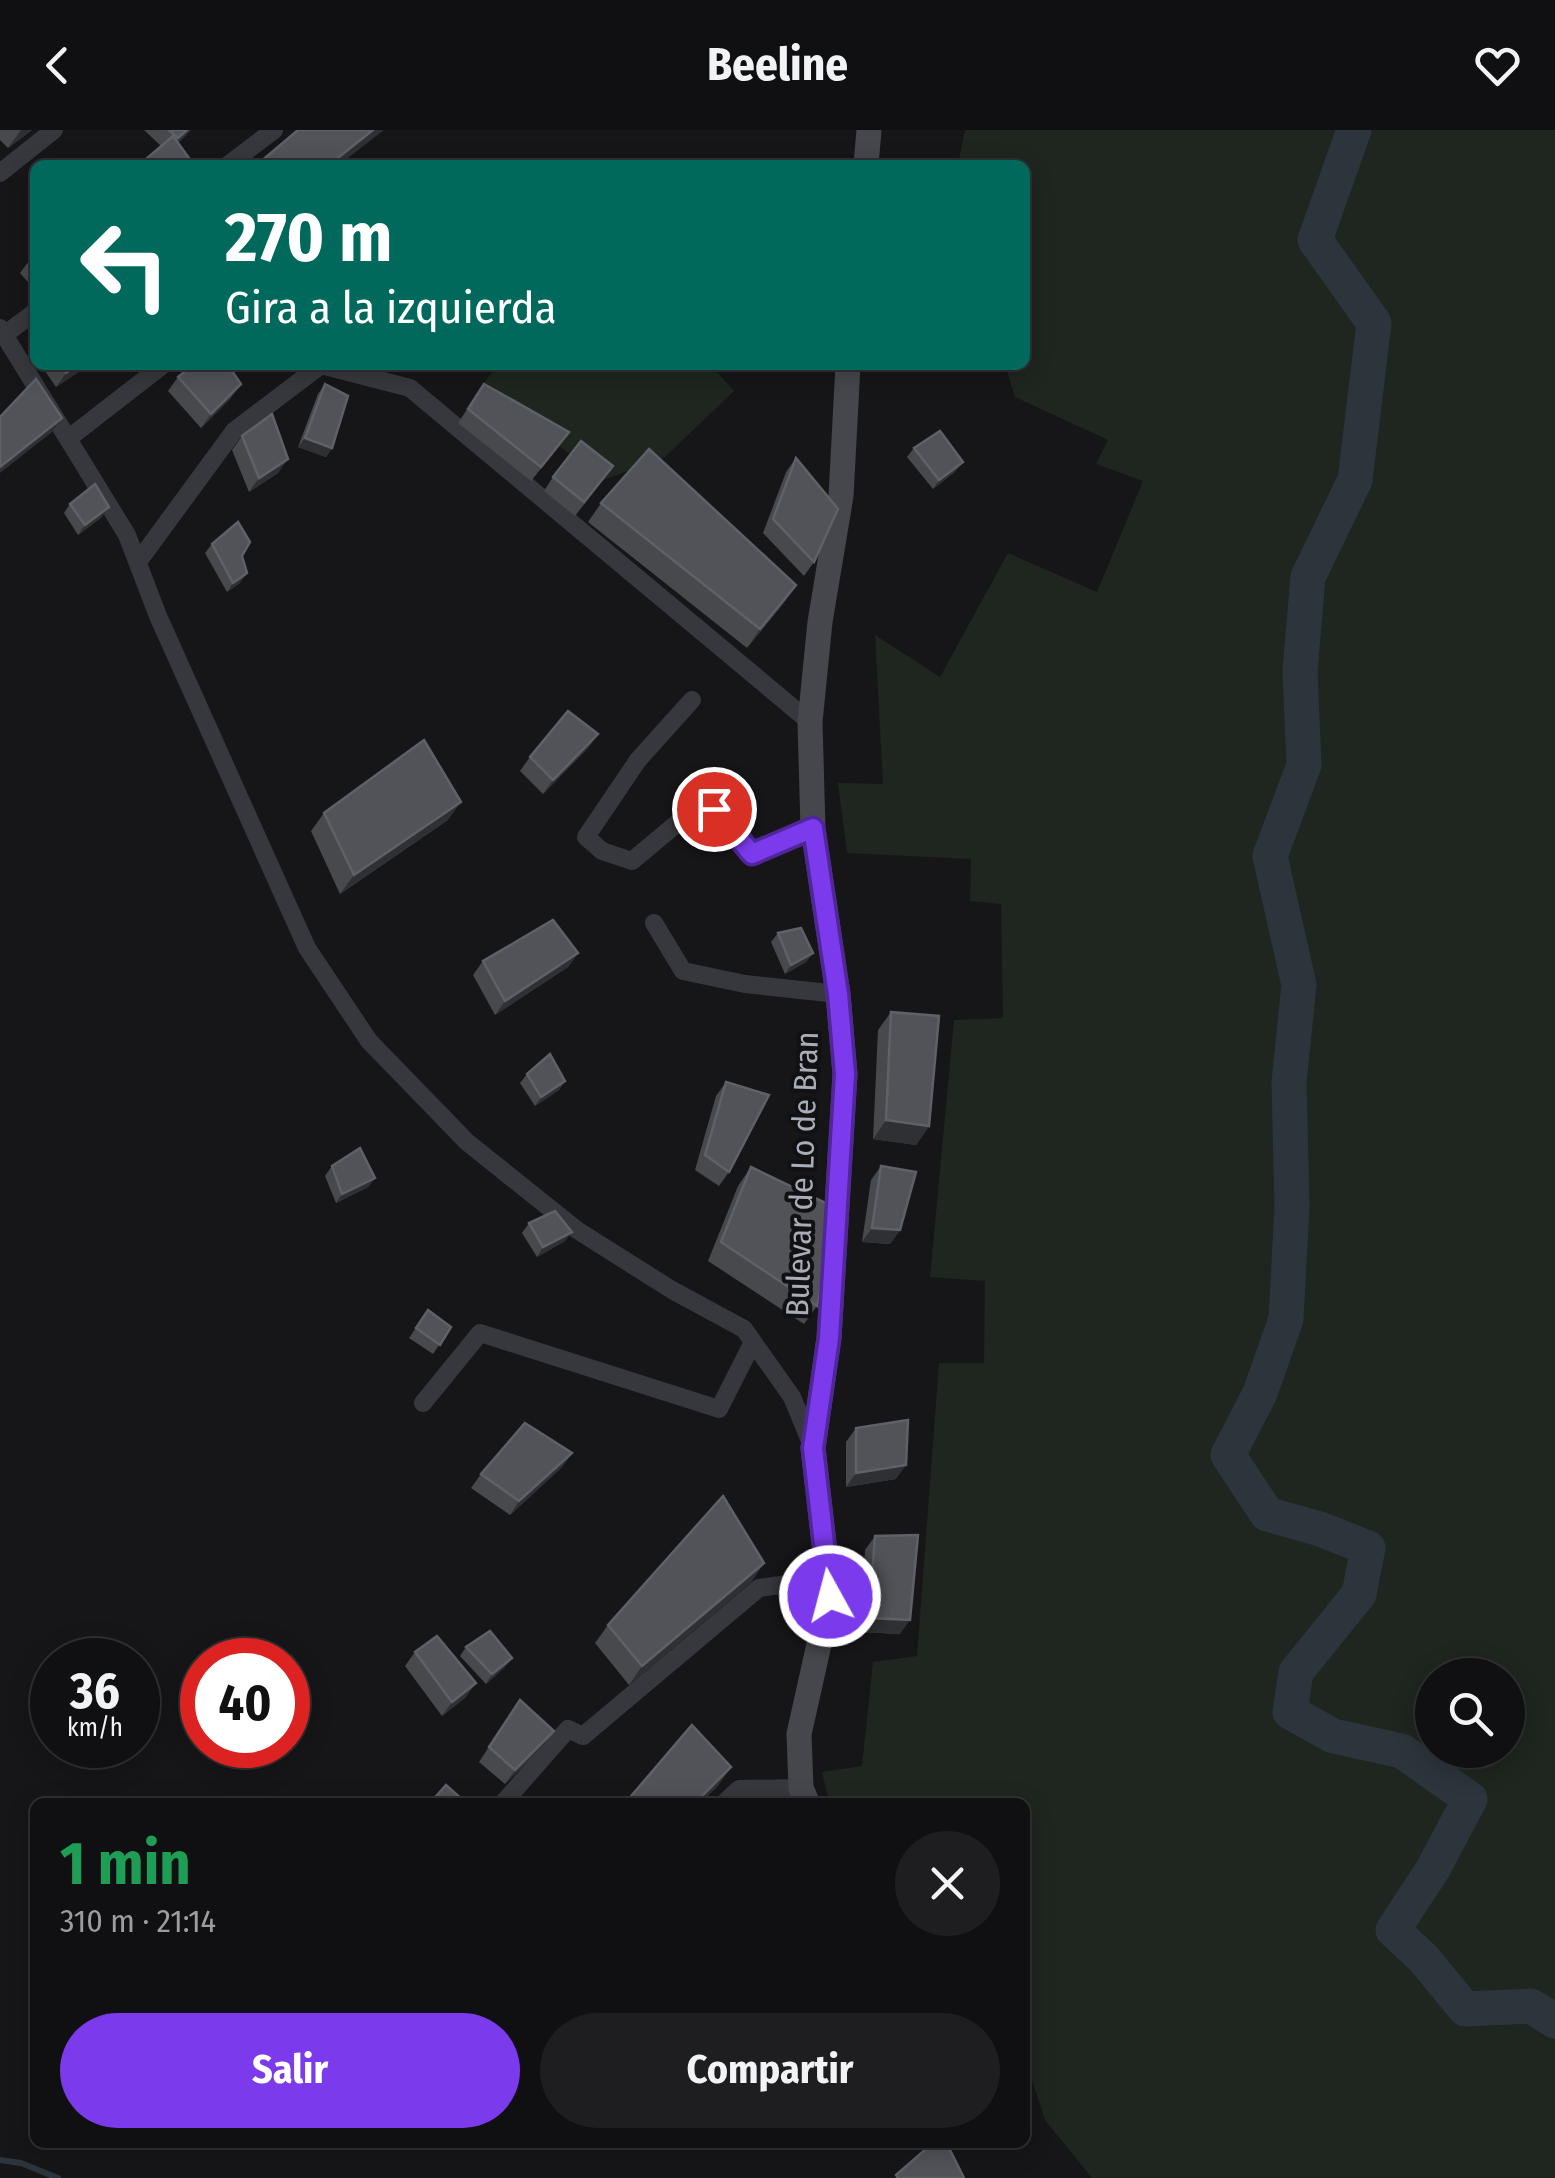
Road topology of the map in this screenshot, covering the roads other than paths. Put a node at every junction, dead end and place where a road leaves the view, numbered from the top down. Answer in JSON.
{"nodes":[{"id":1,"x":54,"y":130,"type":"edge"},
{"id":2,"x":274,"y":130,"type":"edge"},
{"id":3,"x":869,"y":130,"type":"edge"},
{"id":4,"x":235,"y":160,"type":"edge"},
{"id":5,"x":866,"y":160,"type":"edge"},
{"id":6,"x":0,"y":173,"type":"edge"},
{"id":7,"x":30,"y":315,"type":"edge"},
{"id":8,"x":2,"y":331,"type":"edge"},
{"id":9,"x":156,"y":370,"type":"edge"},
{"id":10,"x":315,"y":370,"type":"edge"},
{"id":11,"x":341,"y":370,"type":"edge"},
{"id":12,"x":848,"y":370,"type":"edge"},
{"id":13,"x":69,"y":438,"type":"junction"},
{"id":14,"x":138,"y":562,"type":"junction"},
{"id":15,"x":692,"y":700,"type":"dead end"},
{"id":16,"x":810,"y":722,"type":"junction"},
{"id":17,"x":813,"y":828,"type":"junction"},
{"id":18,"x":654,"y":923,"type":"dead end"},
{"id":19,"x":838,"y":994,"type":"junction"},
{"id":20,"x":753,"y":1342,"type":"junction"},
{"id":21,"x":423,"y":1403,"type":"dead end"},
{"id":22,"x":813,"y":1448,"type":"junction"},
{"id":23,"x":828,"y":1578,"type":"junction"},
{"id":24,"x":804,"y":1795,"type":"edge"},
{"id":25,"x":508,"y":1798,"type":"edge"},
{"id":26,"x":730,"y":1798,"type":"edge"}],
"edges":[{"from":1,"to":6,"type":"street"},
{"from":2,"to":4,"type":"street"},
{"from":3,"to":5,"type":"street"},
{"from":7,"to":8,"type":"street"},
{"from":8,"to":13,"type":"street"},
{"from":9,"to":13,"type":"street"},
{"from":10,"to":14,"type":"street"},
{"from":11,"to":16,"type":"street"},
{"from":12,"to":16,"type":"street","name":"Bulevar de Lo de Bran"},
{"from":13,"to":14,"type":"street"},
{"from":14,"to":20,"type":"street"},
{"from":15,"to":17,"type":"street"},
{"from":16,"to":17,"type":"street","name":"Bulevar de Lo de Bran"},
{"from":17,"to":19,"type":"street","name":"Bulevar de Lo de Bran"},
{"from":18,"to":19,"type":"street"},
{"from":19,"to":22,"type":"street","name":"Bulevar de Lo de Bran"},
{"from":20,"to":21,"type":"street"},
{"from":20,"to":22,"type":"street"},
{"from":22,"to":23,"type":"street","name":"Bulevar de Lo de Bran"},
{"from":23,"to":24,"type":"street","name":"Bulevar de Lo de Bran"},
{"from":23,"to":25,"type":"street"},
{"from":24,"to":26,"type":"street"}]}
